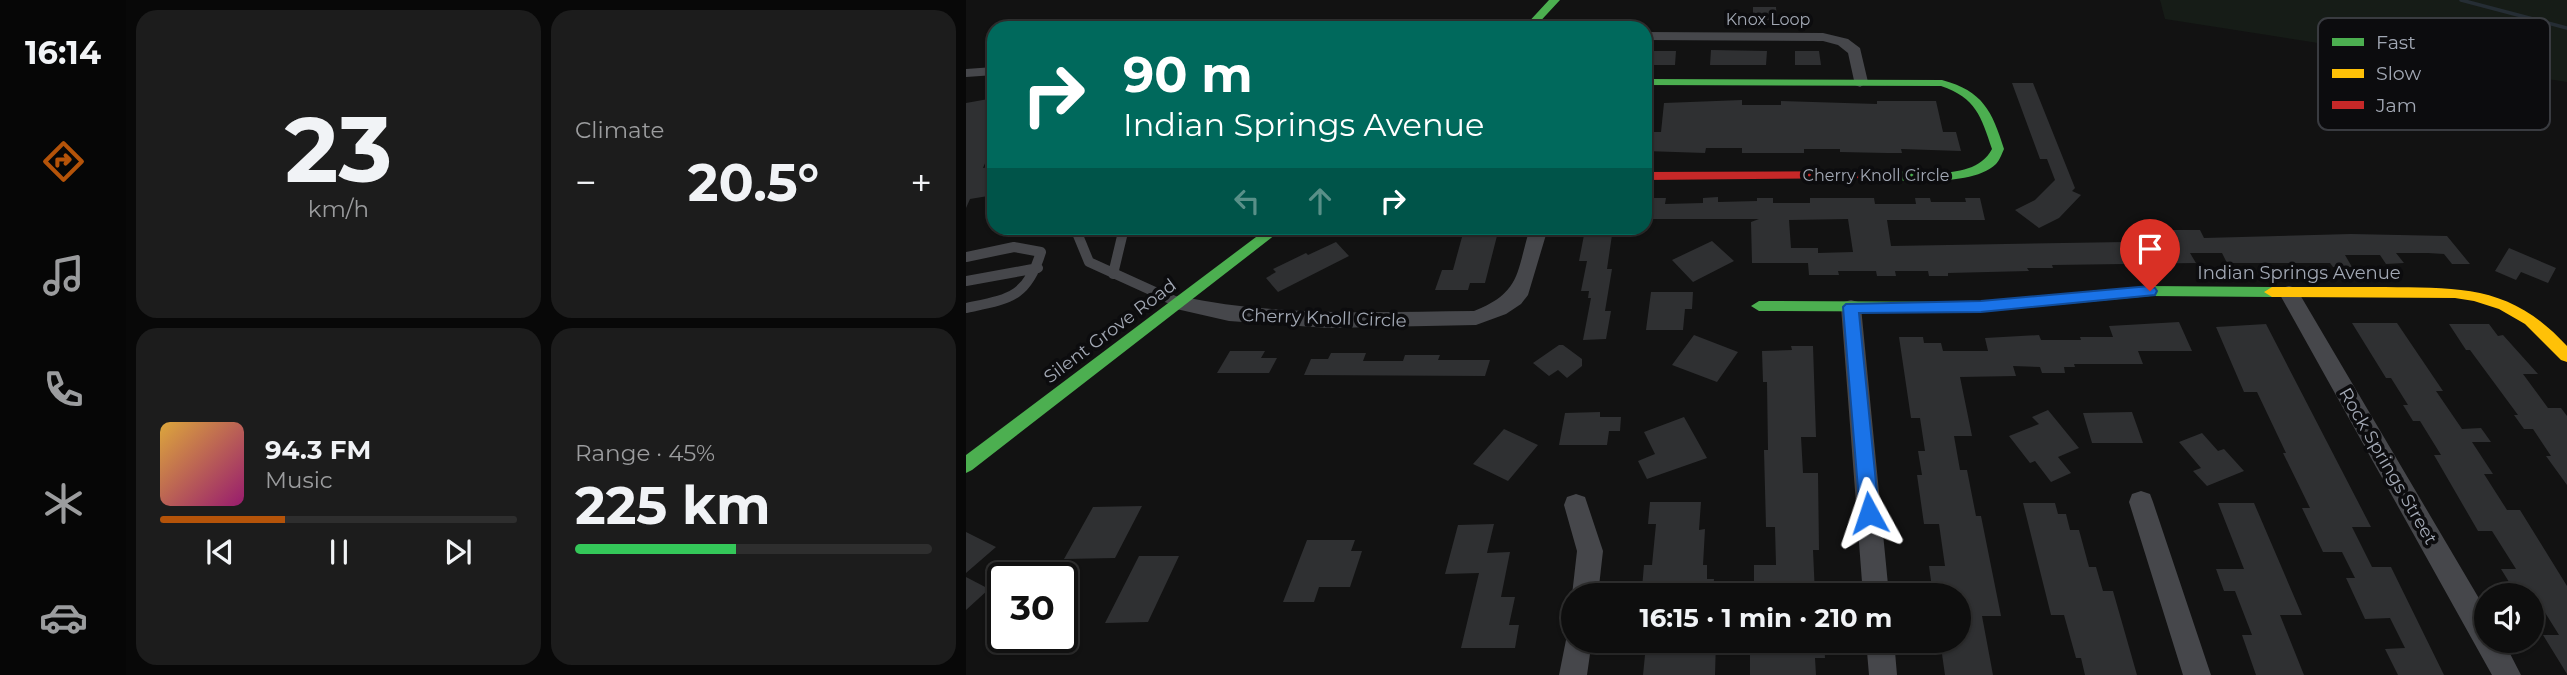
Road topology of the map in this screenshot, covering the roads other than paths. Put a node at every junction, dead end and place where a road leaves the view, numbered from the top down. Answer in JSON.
{"nodes":[{"id":1,"x":1555,"y":0,"type":"edge"},
{"id":2,"x":1535,"y":21,"type":"edge"},
{"id":3,"x":1652,"y":36,"type":"edge"},
{"id":4,"x":987,"y":66,"type":"edge"},
{"id":5,"x":987,"y":72,"type":"edge"},
{"id":6,"x":968,"y":73,"type":"edge"},
{"id":7,"x":1652,"y":82,"type":"edge"},
{"id":8,"x":1860,"y":82,"type":"junction"},
{"id":9,"x":1652,"y":176,"type":"edge"},
{"id":10,"x":1078,"y":235,"type":"edge"},
{"id":11,"x":1122,"y":235,"type":"edge"},
{"id":12,"x":1268,"y":235,"type":"edge"},
{"id":13,"x":1537,"y":235,"type":"edge"},
{"id":14,"x":966,"y":257,"type":"edge"},
{"id":15,"x":1038,"y":268,"type":"junction"},
{"id":16,"x":1113,"y":274,"type":"junction"},
{"id":17,"x":966,"y":281,"type":"edge"},
{"id":18,"x":2290,"y":293,"type":"junction"},
{"id":19,"x":1179,"y":303,"type":"junction"},
{"id":20,"x":1759,"y":306,"type":"dead end"},
{"id":21,"x":1851,"y":307,"type":"junction"},
{"id":22,"x":966,"y":308,"type":"edge"},
{"id":23,"x":2567,"y":356,"type":"edge"},
{"id":24,"x":969,"y":458,"type":"edge"},
{"id":25,"x":2141,"y":502,"type":"dead end"},
{"id":26,"x":1576,"y":505,"type":"dead end"},
{"id":27,"x":1586,"y":583,"type":"edge"},
{"id":28,"x":1875,"y":583,"type":"edge"},
{"id":29,"x":2474,"y":617,"type":"edge"},
{"id":30,"x":1576,"y":653,"type":"edge"},
{"id":31,"x":1881,"y":653,"type":"edge"},
{"id":32,"x":2494,"y":653,"type":"edge"},
{"id":33,"x":1573,"y":675,"type":"edge"},
{"id":34,"x":1883,"y":675,"type":"edge"},
{"id":35,"x":2197,"y":675,"type":"edge"},
{"id":36,"x":2507,"y":675,"type":"edge"}],
"edges":[{"from":1,"to":2,"type":"street"},
{"from":3,"to":8,"type":"street","name":"Knox Loop"},
{"from":4,"to":6,"type":"lane"},
{"from":5,"to":6,"type":"lane"},
{"from":7,"to":8,"type":"street","name":"Cherry Knoll Circle"},
{"from":8,"to":9,"type":"street","name":"Cherry Knoll Circle"},
{"from":10,"to":16,"type":"lane"},
{"from":11,"to":16,"type":"lane"},
{"from":12,"to":19,"type":"street","name":"Silent Grove Road"},
{"from":13,"to":19,"type":"street","name":"Cherry Knoll Circle"},
{"from":14,"to":15,"type":"lane"},
{"from":15,"to":17,"type":"lane"},
{"from":15,"to":22,"type":"lane"},
{"from":16,"to":19,"type":"lane"},
{"from":18,"to":21,"type":"street","name":"Indian Springs Avenue"},
{"from":18,"to":23,"type":"street","name":"Indian Springs Avenue"},
{"from":18,"to":29,"type":"street","name":"Rock Springs Street"},
{"from":19,"to":24,"type":"street","name":"Silent Grove Road"},
{"from":20,"to":21,"type":"street","name":"Indian Springs Avenue"},
{"from":21,"to":28,"type":"street"},
{"from":25,"to":35,"type":"street"},
{"from":26,"to":27,"type":"street"},
{"from":30,"to":33,"type":"street"},
{"from":31,"to":34,"type":"street"},
{"from":32,"to":36,"type":"street","name":"Rock Springs Street"}]}
